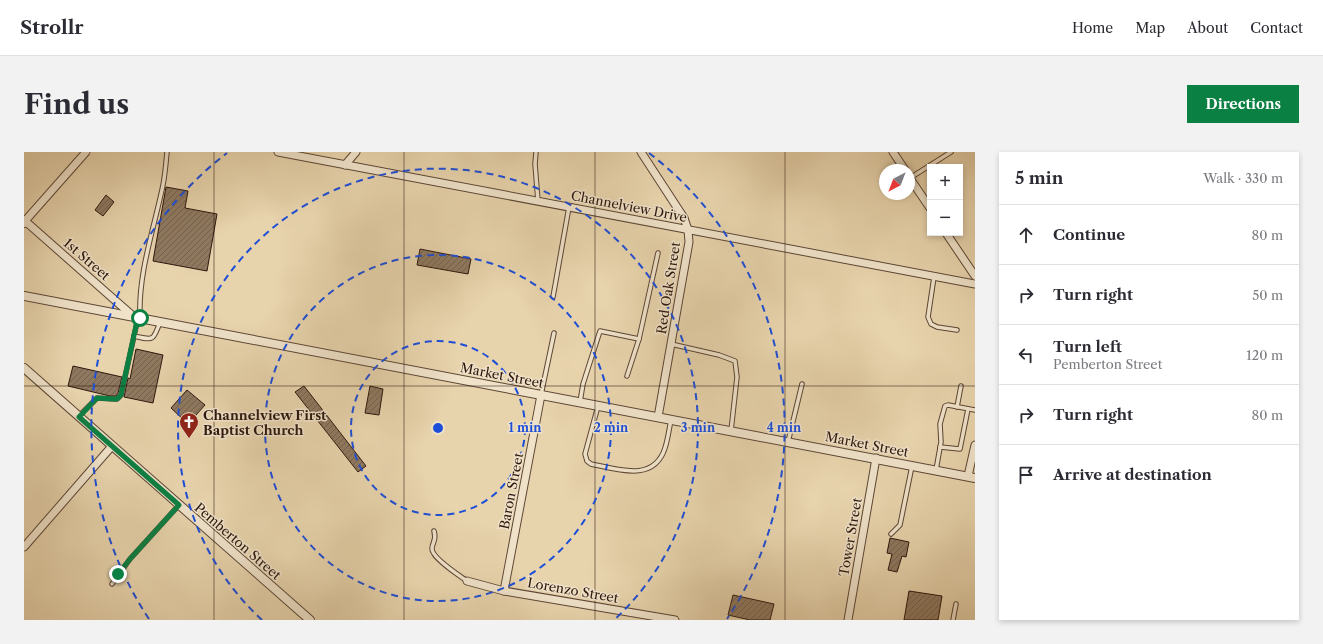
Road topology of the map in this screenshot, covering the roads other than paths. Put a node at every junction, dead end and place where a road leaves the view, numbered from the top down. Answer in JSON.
{"nodes":[{"id":1,"x":86,"y":152,"type":"edge"},
{"id":2,"x":167,"y":152,"type":"edge"},
{"id":3,"x":278,"y":152,"type":"edge"},
{"id":4,"x":356,"y":152,"type":"edge"},
{"id":5,"x":536,"y":152,"type":"edge"},
{"id":6,"x":641,"y":152,"type":"edge"},
{"id":7,"x":893,"y":152,"type":"edge"},
{"id":8,"x":950,"y":152,"type":"edge"},
{"id":9,"x":901,"y":164,"type":"edge"},
{"id":10,"x":345,"y":165,"type":"junction"},
{"id":11,"x":915,"y":175,"type":"edge"},
{"id":12,"x":915,"y":186,"type":"edge"},
{"id":13,"x":538,"y":201,"type":"junction"},
{"id":14,"x":927,"y":204,"type":"edge"},
{"id":15,"x":569,"y":207,"type":"junction"},
{"id":16,"x":24,"y":221,"type":"edge"},
{"id":17,"x":688,"y":230,"type":"junction"},
{"id":18,"x":948,"y":236,"type":"edge"},
{"id":19,"x":658,"y":253,"type":"dead end"},
{"id":20,"x":934,"y":276,"type":"junction"},
{"id":21,"x":975,"y":276,"type":"edge"},
{"id":22,"x":975,"y":284,"type":"edge"},
{"id":23,"x":24,"y":296,"type":"edge"},
{"id":24,"x":553,"y":296,"type":"dead end"},
{"id":25,"x":137,"y":317,"type":"junction"},
{"id":26,"x":160,"y":321,"type":"junction"},
{"id":27,"x":957,"y":330,"type":"dead end"},
{"id":28,"x":554,"y":333,"type":"dead end"},
{"id":29,"x":134,"y":336,"type":"junction"},
{"id":30,"x":638,"y":339,"type":"junction"},
{"id":31,"x":671,"y":344,"type":"junction"},
{"id":32,"x":24,"y":368,"type":"edge"},
{"id":33,"x":627,"y":376,"type":"dead end"},
{"id":34,"x":802,"y":384,"type":"dead end"},
{"id":35,"x":961,"y":386,"type":"dead end"},
{"id":36,"x":541,"y":395,"type":"junction"},
{"id":37,"x":580,"y":402,"type":"junction"},
{"id":38,"x":598,"y":406,"type":"junction"},
{"id":39,"x":957,"y":407,"type":"junction"},
{"id":40,"x":968,"y":409,"type":"junction"},
{"id":41,"x":975,"y":410,"type":"edge"},
{"id":42,"x":79,"y":417,"type":"junction"},
{"id":43,"x":658,"y":417,"type":"junction"},
{"id":44,"x":671,"y":419,"type":"junction"},
{"id":45,"x":731,"y":431,"type":"junction"},
{"id":46,"x":788,"y":442,"type":"junction"},
{"id":47,"x":975,"y":445,"type":"edge"},
{"id":48,"x":112,"y":446,"type":"junction"},
{"id":49,"x":940,"y":447,"type":"junction"},
{"id":50,"x":876,"y":458,"type":"junction"},
{"id":51,"x":912,"y":465,"type":"junction"},
{"id":52,"x":936,"y":470,"type":"junction"},
{"id":53,"x":972,"y":477,"type":"edge"},
{"id":54,"x":179,"y":505,"type":"junction"},
{"id":55,"x":434,"y":531,"type":"dead end"},
{"id":56,"x":891,"y":534,"type":"dead end"},
{"id":57,"x":24,"y":547,"type":"edge"},
{"id":58,"x":467,"y":581,"type":"joint"},
{"id":59,"x":112,"y":584,"type":"dead end"},
{"id":60,"x":504,"y":591,"type":"junction"},
{"id":61,"x":956,"y":604,"type":"dead end"},
{"id":62,"x":310,"y":620,"type":"edge"},
{"id":63,"x":675,"y":620,"type":"edge"},
{"id":64,"x":848,"y":620,"type":"edge"},
{"id":65,"x":953,"y":620,"type":"edge"}],
"edges":[{"from":1,"to":16,"type":"street"},
{"from":2,"to":25,"type":"lane"},
{"from":3,"to":10,"type":"street","name":"Channelview Drive"},
{"from":4,"to":10,"type":"street"},
{"from":5,"to":13,"type":"lane"},
{"from":6,"to":17,"type":"street","name":"Red Oak Street"},
{"from":7,"to":9,"type":"street"},
{"from":8,"to":11,"type":"lane"},
{"from":10,"to":13,"type":"street","name":"Channelview Drive"},
{"from":12,"to":14,"type":"street"},
{"from":13,"to":15,"type":"street","name":"Channelview Drive"},
{"from":15,"to":17,"type":"street","name":"Channelview Drive"},
{"from":15,"to":24,"type":"lane"},
{"from":16,"to":25,"type":"street","name":"1st Street"},
{"from":17,"to":20,"type":"street","name":"Channelview Drive"},
{"from":17,"to":31,"type":"street","name":"Red Oak Street"},
{"from":18,"to":21,"type":"street"},
{"from":19,"to":30,"type":"lane"},
{"from":20,"to":22,"type":"street","name":"Channelview Drive"},
{"from":20,"to":27,"type":"lane"},
{"from":23,"to":25,"type":"street","name":"Market Street"},
{"from":25,"to":26,"type":"street","name":"Market Street"},
{"from":25,"to":29,"type":"lane"},
{"from":26,"to":29,"type":"lane"},
{"from":26,"to":36,"type":"street","name":"Market Street"},
{"from":28,"to":36,"type":"lane"},
{"from":29,"to":42,"type":"lane"},
{"from":30,"to":33,"type":"lane"},
{"from":30,"to":37,"type":"lane"},
{"from":31,"to":43,"type":"street","name":"Red Oak Street"},
{"from":31,"to":45,"type":"lane"},
{"from":32,"to":42,"type":"street","name":"Pemberton Street"},
{"from":34,"to":46,"type":"lane"},
{"from":35,"to":39,"type":"lane"},
{"from":36,"to":37,"type":"street","name":"Market Street"},
{"from":36,"to":60,"type":"street","name":"Baron Street"},
{"from":37,"to":38,"type":"street","name":"Market Street"},
{"from":38,"to":43,"type":"street","name":"Market Street"},
{"from":38,"to":44,"type":"lane"},
{"from":39,"to":40,"type":"lane"},
{"from":39,"to":49,"type":"lane"},
{"from":40,"to":41,"type":"lane"},
{"from":40,"to":49,"type":"lane"},
{"from":42,"to":48,"type":"street","name":"Pemberton Street"},
{"from":43,"to":44,"type":"street","name":"Market Street"},
{"from":44,"to":45,"type":"street","name":"Market Street"},
{"from":45,"to":46,"type":"street","name":"Market Street"},
{"from":46,"to":50,"type":"street","name":"Market Street"},
{"from":47,"to":53,"type":"street"},
{"from":48,"to":54,"type":"street","name":"Pemberton Street"},
{"from":48,"to":57,"type":"street"},
{"from":49,"to":52,"type":"lane"},
{"from":50,"to":51,"type":"street","name":"Market Street"},
{"from":50,"to":64,"type":"street","name":"Tower Street"},
{"from":51,"to":52,"type":"street","name":"Market Street"},
{"from":51,"to":56,"type":"lane"},
{"from":52,"to":53,"type":"street","name":"Market Street"},
{"from":54,"to":59,"type":"lane"},
{"from":54,"to":62,"type":"street","name":"Pemberton Street"},
{"from":55,"to":58,"type":"lane"},
{"from":58,"to":60,"type":"street","name":"Lorenzo Street"},
{"from":60,"to":63,"type":"street","name":"Lorenzo Street"},
{"from":61,"to":65,"type":"lane"}]}
